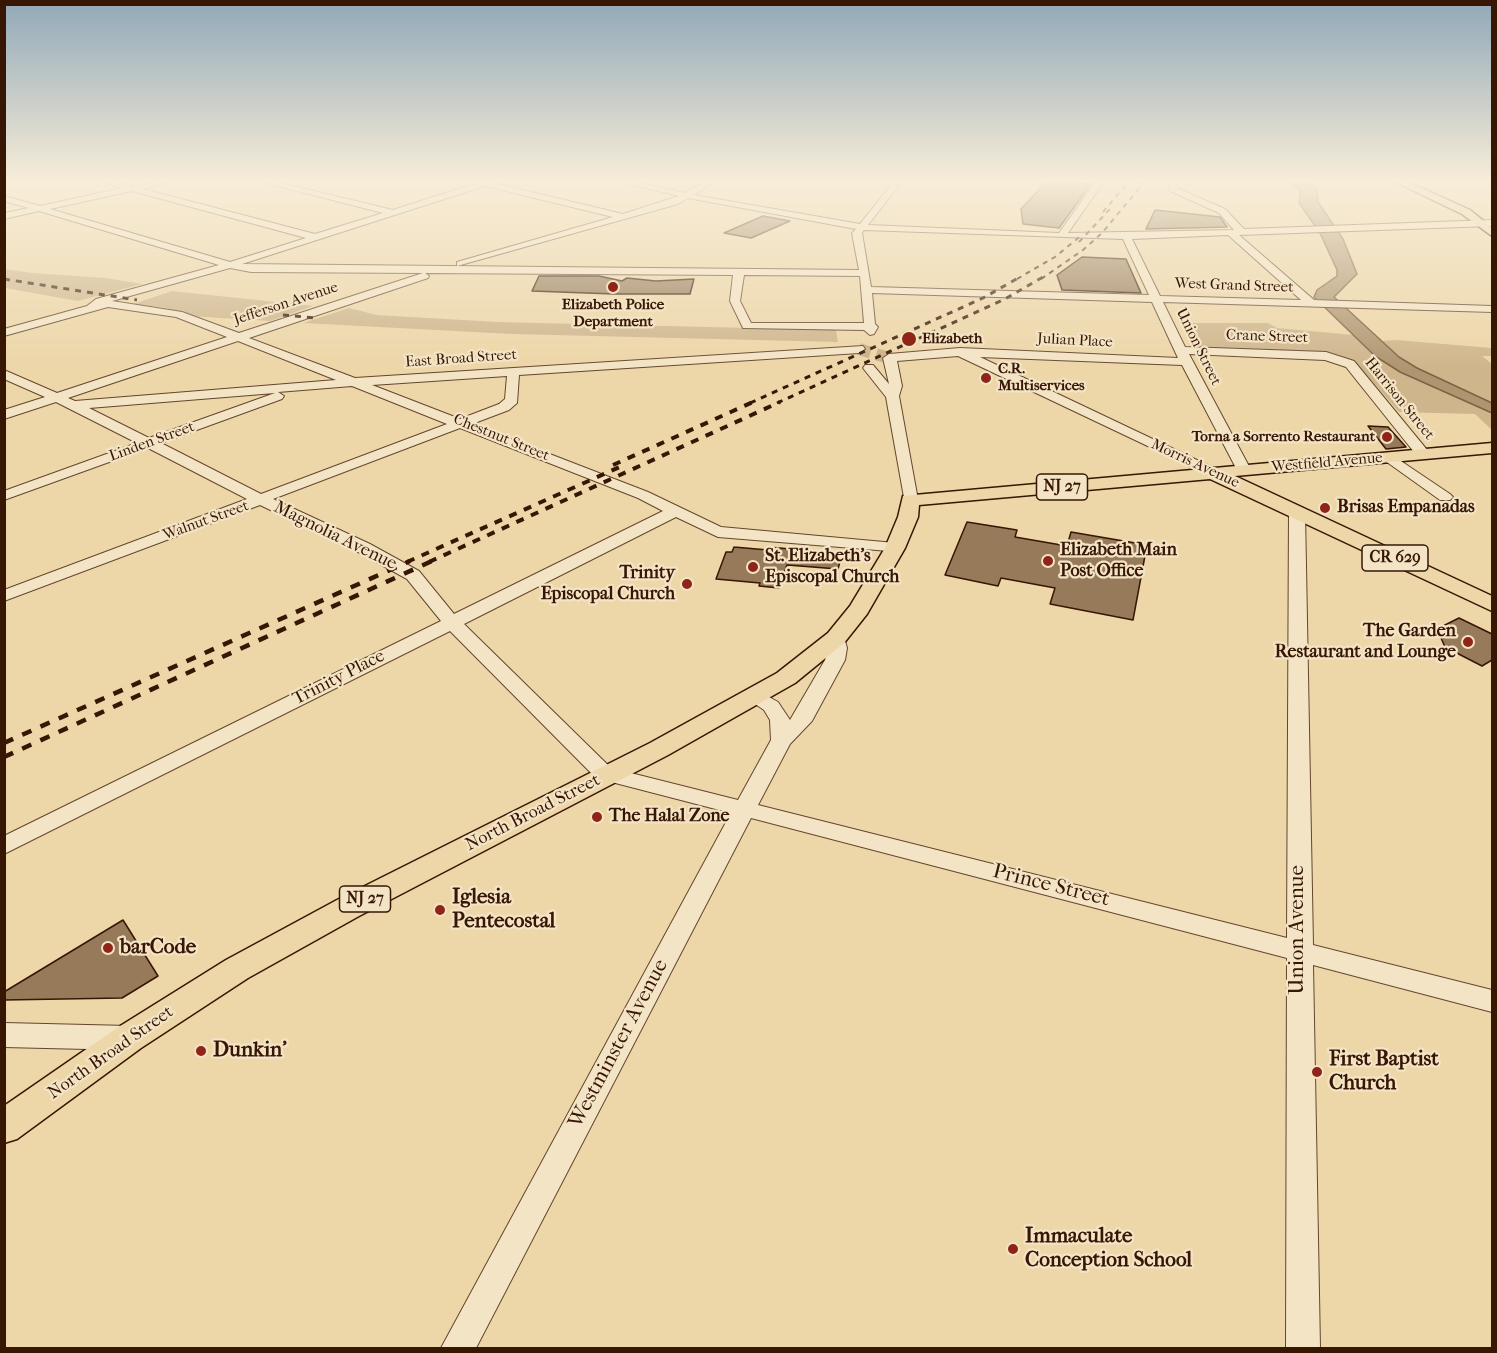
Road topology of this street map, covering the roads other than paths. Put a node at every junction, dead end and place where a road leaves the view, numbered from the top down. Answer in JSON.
{"nodes":[{"id":1,"x":157,"y":243,"type":"edge"},
{"id":2,"x":301,"y":243,"type":"edge"},
{"id":3,"x":534,"y":243,"type":"edge"},
{"id":4,"x":859,"y":243,"type":"edge"},
{"id":5,"x":1129,"y":243,"type":"edge"},
{"id":6,"x":1248,"y":243,"type":"edge"},
{"id":7,"x":230,"y":265,"type":"junction"},
{"id":8,"x":442,"y":270,"type":"junction"},
{"id":9,"x":739,"y":272,"type":"junction"},
{"id":10,"x":866,"y":273,"type":"junction"},
{"id":11,"x":867,"y":290,"type":"junction"},
{"id":12,"x":1156,"y":299,"type":"junction"},
{"id":13,"x":100,"y":304,"type":"junction"},
{"id":14,"x":1317,"y":304,"type":"junction"},
{"id":15,"x":1492,"y":309,"type":"edge"},
{"id":16,"x":4,"y":324,"type":"edge"},
{"id":17,"x":4,"y":333,"type":"edge"},
{"id":18,"x":239,"y":337,"type":"junction"},
{"id":19,"x":854,"y":348,"type":"tunnel mouth"},
{"id":20,"x":960,"y":352,"type":"junction"},
{"id":21,"x":1185,"y":356,"type":"junction"},
{"id":22,"x":1350,"y":364,"type":"joint"},
{"id":23,"x":869,"y":368,"type":"tunnel mouth"},
{"id":24,"x":513,"y":372,"type":"junction"},
{"id":25,"x":4,"y":374,"type":"edge"},
{"id":26,"x":359,"y":382,"type":"junction"},
{"id":27,"x":300,"y":388,"type":"junction"},
{"id":28,"x":892,"y":396,"type":"junction"},
{"id":29,"x":56,"y":398,"type":"junction"},
{"id":30,"x":73,"y":405,"type":"junction"},
{"id":31,"x":4,"y":415,"type":"edge"},
{"id":32,"x":464,"y":424,"type":"junction"},
{"id":33,"x":148,"y":444,"type":"junction"},
{"id":34,"x":1492,"y":448,"type":"edge"},
{"id":35,"x":1423,"y":454,"type":"junction"},
{"id":36,"x":1389,"y":457,"type":"junction"},
{"id":37,"x":1244,"y":470,"type":"junction"},
{"id":38,"x":1213,"y":473,"type":"junction"},
{"id":39,"x":4,"y":496,"type":"edge"},
{"id":40,"x":1445,"y":497,"type":"dead end"},
{"id":41,"x":262,"y":500,"type":"junction"},
{"id":42,"x":910,"y":500,"type":"junction"},
{"id":43,"x":674,"y":512,"type":"junction"},
{"id":44,"x":1297,"y":512,"type":"junction"},
{"id":45,"x":895,"y":548,"type":"junction"},
{"id":46,"x":4,"y":596,"type":"edge"},
{"id":47,"x":1492,"y":604,"type":"edge"},
{"id":48,"x":451,"y":622,"type":"junction"},
{"id":49,"x":836,"y":638,"type":"junction"},
{"id":50,"x":755,"y":698,"type":"junction"},
{"id":51,"x":781,"y":740,"type":"junction"},
{"id":52,"x":610,"y":774,"type":"junction"},
{"id":53,"x":745,"y":809,"type":"junction"},
{"id":54,"x":4,"y":846,"type":"edge"},
{"id":55,"x":1298,"y":949,"type":"junction"},
{"id":56,"x":1492,"y":1001,"type":"edge"},
{"id":57,"x":4,"y":1035,"type":"edge"},
{"id":58,"x":129,"y":1038,"type":"junction"},
{"id":59,"x":4,"y":1127,"type":"edge"},
{"id":60,"x":458,"y":1348,"type":"edge"},
{"id":61,"x":1303,"y":1348,"type":"edge"}],
"edges":[{"from":1,"to":7,"type":"street"},
{"from":2,"to":7,"type":"street"},
{"from":3,"to":8,"type":"street","name":"Jefferson Avenue"},
{"from":4,"to":10,"type":"street"},
{"from":5,"to":12,"type":"street","name":"Union Street"},
{"from":6,"to":14,"type":"street"},
{"from":7,"to":8,"type":"street"},
{"from":7,"to":13,"type":"street"},
{"from":8,"to":9,"type":"street"},
{"from":8,"to":18,"type":"street","name":"Jefferson Avenue"},
{"from":9,"to":10,"type":"street"},
{"from":9,"to":11,"type":"street"},
{"from":10,"to":11,"type":"street"},
{"from":11,"to":12,"type":"street","name":"West Grand Street"},
{"from":12,"to":14,"type":"street","name":"West Grand Street"},
{"from":12,"to":21,"type":"street","name":"Union Street"},
{"from":13,"to":16,"type":"street"},
{"from":13,"to":17,"type":"street"},
{"from":13,"to":18,"type":"street","name":"Chestnut Street"},
{"from":14,"to":15,"type":"street","name":"West Grand Street"},
{"from":18,"to":26,"type":"street","name":"Chestnut Street"},
{"from":18,"to":29,"type":"street","name":"Jefferson Avenue"},
{"from":19,"to":24,"type":"street","name":"East Broad Street"},
{"from":20,"to":21,"type":"street","name":"Julian Place"},
{"from":20,"to":28,"type":"street","name":"North Broad Street"},
{"from":20,"to":38,"type":"street","name":"Morris Avenue"},
{"from":21,"to":22,"type":"street","name":"Crane Street"},
{"from":21,"to":37,"type":"street","name":"Union Street"},
{"from":22,"to":35,"type":"street","name":"Harrison Street"},
{"from":23,"to":28,"type":"street","name":"North Broad Street"},
{"from":24,"to":26,"type":"street","name":"East Broad Street"},
{"from":24,"to":32,"type":"street","name":"Walnut Street"},
{"from":25,"to":29,"type":"street","name":"Magnolia Avenue"},
{"from":26,"to":27,"type":"street","name":"East Broad Street"},
{"from":26,"to":32,"type":"street","name":"Chestnut Street"},
{"from":27,"to":30,"type":"street","name":"East Broad Street"},
{"from":27,"to":33,"type":"street","name":"Linden Street"},
{"from":28,"to":42,"type":"street","name":"North Broad Street"},
{"from":29,"to":30,"type":"street","name":"Magnolia Avenue"},
{"from":29,"to":31,"type":"street","name":"Jefferson Avenue"},
{"from":30,"to":33,"type":"street","name":"Magnolia Avenue"},
{"from":32,"to":41,"type":"street","name":"Walnut Street"},
{"from":32,"to":43,"type":"street","name":"Chestnut Street"},
{"from":33,"to":39,"type":"street","name":"Linden Street"},
{"from":33,"to":41,"type":"street","name":"Magnolia Avenue"},
{"from":34,"to":35,"type":"main road","name":"Westfield Avenue","number":"NJ 27"},
{"from":35,"to":36,"type":"main road","name":"Westfield Avenue","number":"NJ 27"},
{"from":36,"to":37,"type":"main road","name":"Westfield Avenue","number":"NJ 27"},
{"from":36,"to":40,"type":"street"},
{"from":37,"to":38,"type":"main road","name":"Westfield Avenue","number":"NJ 27"},
{"from":38,"to":42,"type":"main road","name":"Westfield Avenue","number":"NJ 27"},
{"from":38,"to":44,"type":"main road","name":"Morris Avenue","number":"CR 629"},
{"from":41,"to":46,"type":"street","name":"Walnut Street"},
{"from":41,"to":48,"type":"street","name":"Magnolia Avenue"},
{"from":42,"to":45,"type":"main road","name":"North Broad Street","number":"NJ 27"},
{"from":43,"to":45,"type":"street","name":"Chestnut Street"},
{"from":43,"to":48,"type":"street","name":"Trinity Place"},
{"from":44,"to":47,"type":"main road","name":"Morris Avenue","number":"CR 629"},
{"from":44,"to":55,"type":"street","name":"Union Avenue"},
{"from":45,"to":49,"type":"main road","name":"North Broad Street","number":"NJ 27"},
{"from":48,"to":52,"type":"street","name":"Magnolia Avenue"},
{"from":48,"to":54,"type":"street","name":"Trinity Place"},
{"from":49,"to":50,"type":"main road","name":"North Broad Street","number":"NJ 27"},
{"from":49,"to":51,"type":"street","name":"Westminster Avenue"},
{"from":50,"to":51,"type":"street"},
{"from":50,"to":52,"type":"main road","name":"North Broad Street","number":"NJ 27"},
{"from":51,"to":53,"type":"street","name":"Westminster Avenue"},
{"from":52,"to":53,"type":"street","name":"Prince Street"},
{"from":52,"to":58,"type":"main road","name":"North Broad Street","number":"NJ 27"},
{"from":53,"to":55,"type":"street","name":"Prince Street"},
{"from":53,"to":60,"type":"street","name":"Westminster Avenue"},
{"from":55,"to":56,"type":"street","name":"Prince Street"},
{"from":55,"to":61,"type":"street","name":"Union Avenue"},
{"from":57,"to":58,"type":"street"},
{"from":58,"to":59,"type":"main road","name":"North Broad Street","number":"NJ 27"}]}
